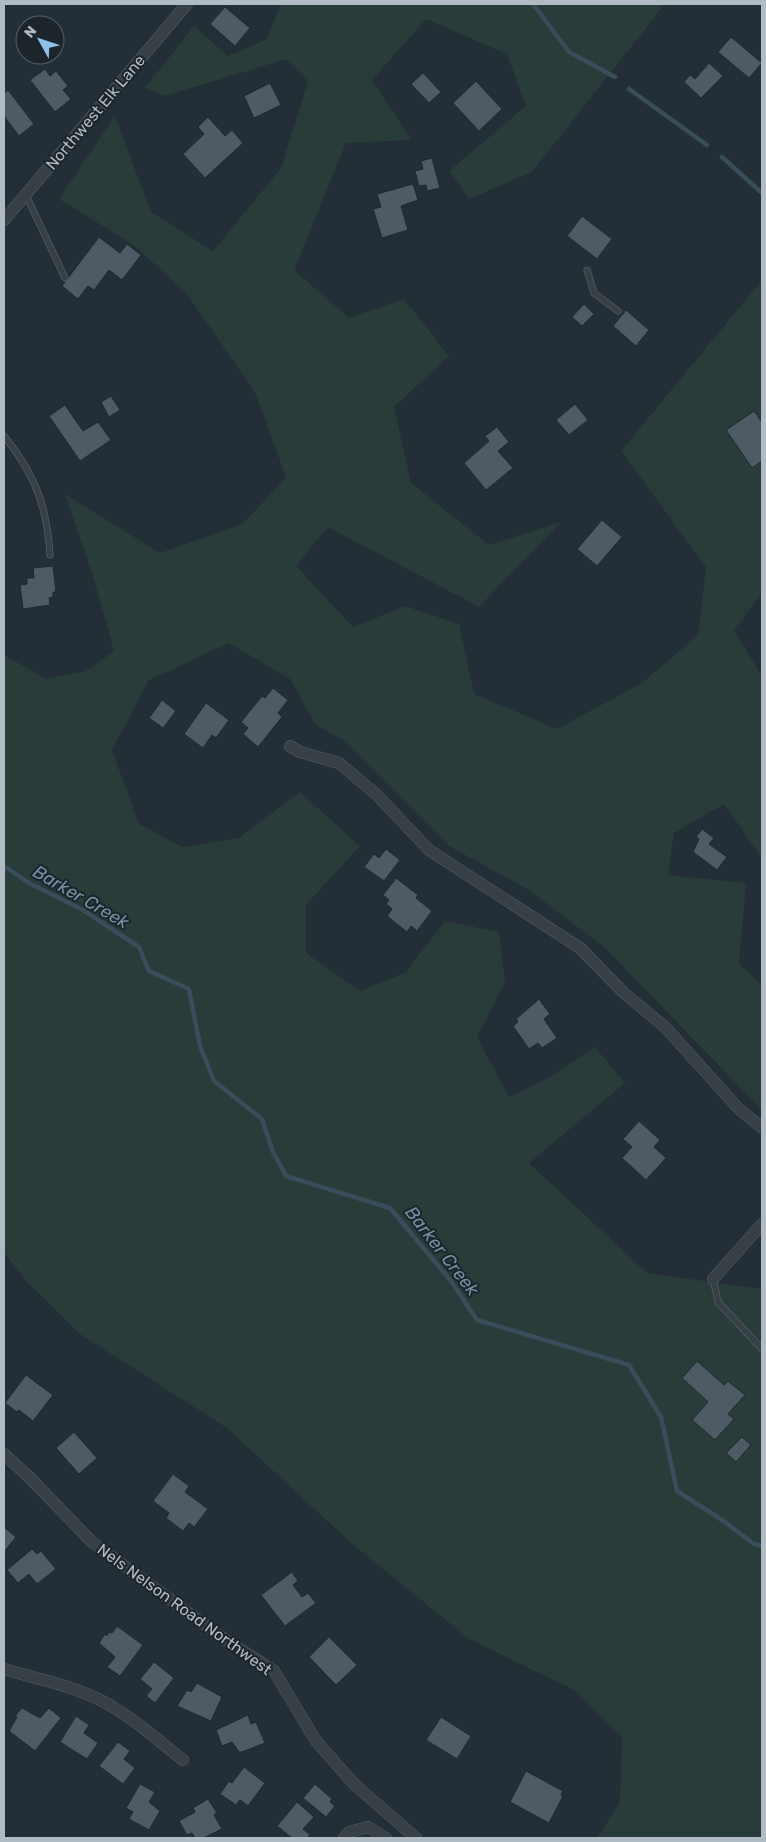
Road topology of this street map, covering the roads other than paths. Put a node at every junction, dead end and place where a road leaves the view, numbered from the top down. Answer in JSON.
{"nodes":[{"id":1,"x":186,"y":4,"type":"edge"},
{"id":2,"x":26,"y":195,"type":"junction"},
{"id":3,"x":4,"y":220,"type":"edge"},
{"id":4,"x":587,"y":270,"type":"dead end"},
{"id":5,"x":65,"y":278,"type":"dead end"},
{"id":6,"x":618,"y":311,"type":"dead end"},
{"id":7,"x":4,"y":436,"type":"edge"},
{"id":8,"x":50,"y":555,"type":"dead end"},
{"id":9,"x":290,"y":746,"type":"dead end"},
{"id":10,"x":762,"y":1128,"type":"edge"},
{"id":11,"x":762,"y":1224,"type":"edge"},
{"id":12,"x":713,"y":1279,"type":"joint"},
{"id":13,"x":762,"y":1349,"type":"edge"},
{"id":14,"x":4,"y":1454,"type":"edge"},
{"id":15,"x":4,"y":1669,"type":"edge"},
{"id":16,"x":182,"y":1760,"type":"dead end"},
{"id":17,"x":344,"y":1838,"type":"edge"},
{"id":18,"x":386,"y":1838,"type":"edge"},
{"id":19,"x":416,"y":1838,"type":"edge"}],
"edges":[{"from":1,"to":2,"type":"street","name":"Northwest Elk Lane"},
{"from":2,"to":3,"type":"street","name":"Northwest Elk Lane"},
{"from":2,"to":5,"type":"lane"},
{"from":4,"to":6,"type":"lane"},
{"from":7,"to":8,"type":"lane"},
{"from":9,"to":10,"type":"street"},
{"from":11,"to":12,"type":"street"},
{"from":12,"to":13,"type":"lane"},
{"from":14,"to":19,"type":"street","name":"Nels Nelson Road Northwest"},
{"from":15,"to":16,"type":"street"},
{"from":17,"to":18,"type":"street"}]}
